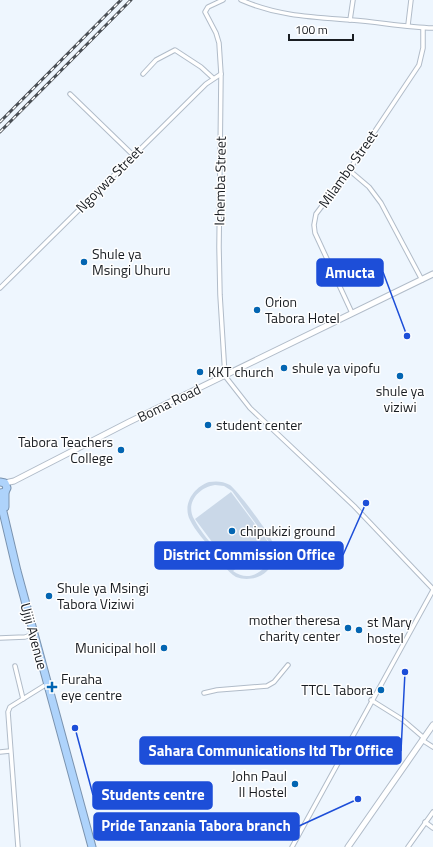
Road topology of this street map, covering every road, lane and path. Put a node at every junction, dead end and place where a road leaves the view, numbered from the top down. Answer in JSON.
{"nodes":[{"id":1,"x":223,"y":0,"type":"edge"},
{"id":2,"x":241,"y":0,"type":"edge"},
{"id":3,"x":353,"y":0,"type":"edge"},
{"id":4,"x":411,"y":0,"type":"edge"},
{"id":5,"x":350,"y":20,"type":"junction"},
{"id":6,"x":408,"y":25,"type":"junction"},
{"id":7,"x":423,"y":28,"type":"junction"},
{"id":8,"x":433,"y":28,"type":"edge"},
{"id":9,"x":143,"y":74,"type":"dead end"},
{"id":10,"x":221,"y":74,"type":"junction"},
{"id":11,"x":213,"y":78,"type":"junction"},
{"id":12,"x":70,"y":94,"type":"dead end"},
{"id":13,"x":133,"y":156,"type":"junction"},
{"id":14,"x":349,"y":170,"type":"junction"},
{"id":15,"x":433,"y":274,"type":"edge"},
{"id":16,"x":422,"y":280,"type":"junction"},
{"id":17,"x":0,"y":288,"type":"edge"},
{"id":18,"x":352,"y":313,"type":"junction"},
{"id":19,"x":225,"y":376,"type":"junction"},
{"id":20,"x":0,"y":475,"type":"edge"},
{"id":21,"x":3,"y":487,"type":"edge"},
{"id":22,"x":0,"y":499,"type":"edge"},
{"id":23,"x":6,"y":517,"type":"junction"},
{"id":24,"x":433,"y":590,"type":"edge"},
{"id":25,"x":34,"y":634,"type":"junction"},
{"id":26,"x":0,"y":638,"type":"edge"},
{"id":27,"x":288,"y":665,"type":"dead end"},
{"id":28,"x":15,"y":666,"type":"dead end"},
{"id":29,"x":47,"y":684,"type":"junction"},
{"id":30,"x":204,"y":693,"type":"dead end"},
{"id":31,"x":23,"y":699,"type":"junction"},
{"id":32,"x":372,"y":700,"type":"junction"},
{"id":33,"x":433,"y":726,"type":"edge"},
{"id":34,"x":423,"y":739,"type":"junction"},
{"id":35,"x":433,"y":747,"type":"edge"},
{"id":36,"x":10,"y":751,"type":"junction"},
{"id":37,"x":0,"y":752,"type":"edge"},
{"id":38,"x":433,"y":812,"type":"edge"},
{"id":39,"x":425,"y":822,"type":"junction"},
{"id":40,"x":433,"y":828,"type":"edge"},
{"id":41,"x":18,"y":847,"type":"edge"},
{"id":42,"x":92,"y":847,"type":"edge"},
{"id":43,"x":292,"y":847,"type":"edge"},
{"id":44,"x":348,"y":847,"type":"edge"},
{"id":45,"x":408,"y":847,"type":"edge"}],
"edges":[{"from":1,"to":10,"type":"street","name":"Ichemba Street"},
{"from":2,"to":5,"type":"street"},
{"from":3,"to":5,"type":"street"},
{"from":4,"to":6,"type":"street"},
{"from":5,"to":6,"type":"street"},
{"from":6,"to":7,"type":"street"},
{"from":7,"to":8,"type":"street"},
{"from":7,"to":14,"type":"street","name":"Milambo Street"},
{"from":9,"to":11,"type":"street"},
{"from":10,"to":11,"type":"street","name":"Ngoywa Street"},
{"from":10,"to":19,"type":"street","name":"Ichemba Street"},
{"from":11,"to":13,"type":"street","name":"Ngoywa Street"},
{"from":12,"to":13,"type":"street"},
{"from":13,"to":17,"type":"street","name":"Ngoywa Street"},
{"from":14,"to":16,"type":"street"},
{"from":14,"to":18,"type":"street","name":"Milambo Street"},
{"from":15,"to":16,"type":"main road","name":"Boma Road"},
{"from":16,"to":18,"type":"main road","name":"Boma Road"},
{"from":18,"to":19,"type":"main road","name":"Boma Road"},
{"from":19,"to":21,"type":"main road","name":"Boma Road"},
{"from":19,"to":24,"type":"street"},
{"from":20,"to":21,"type":"highway"},
{"from":21,"to":23,"type":"highway"},
{"from":22,"to":23,"type":"highway"},
{"from":23,"to":25,"type":"highway","name":"Ujiji Avenue"},
{"from":24,"to":32,"type":"street"},
{"from":25,"to":26,"type":"street"},
{"from":25,"to":29,"type":"highway","name":"Ujiji Avenue"},
{"from":27,"to":30,"type":"street"},
{"from":28,"to":31,"type":"street"},
{"from":29,"to":31,"type":"street"},
{"from":29,"to":42,"type":"highway","name":"Ujiji Avenue"},
{"from":31,"to":36,"type":"street"},
{"from":32,"to":34,"type":"street"},
{"from":32,"to":43,"type":"street"},
{"from":33,"to":34,"type":"main road"},
{"from":34,"to":35,"type":"street"},
{"from":34,"to":44,"type":"main road"},
{"from":36,"to":37,"type":"street"},
{"from":36,"to":41,"type":"street"},
{"from":38,"to":39,"type":"street"},
{"from":39,"to":40,"type":"street"},
{"from":39,"to":45,"type":"street"}]}
